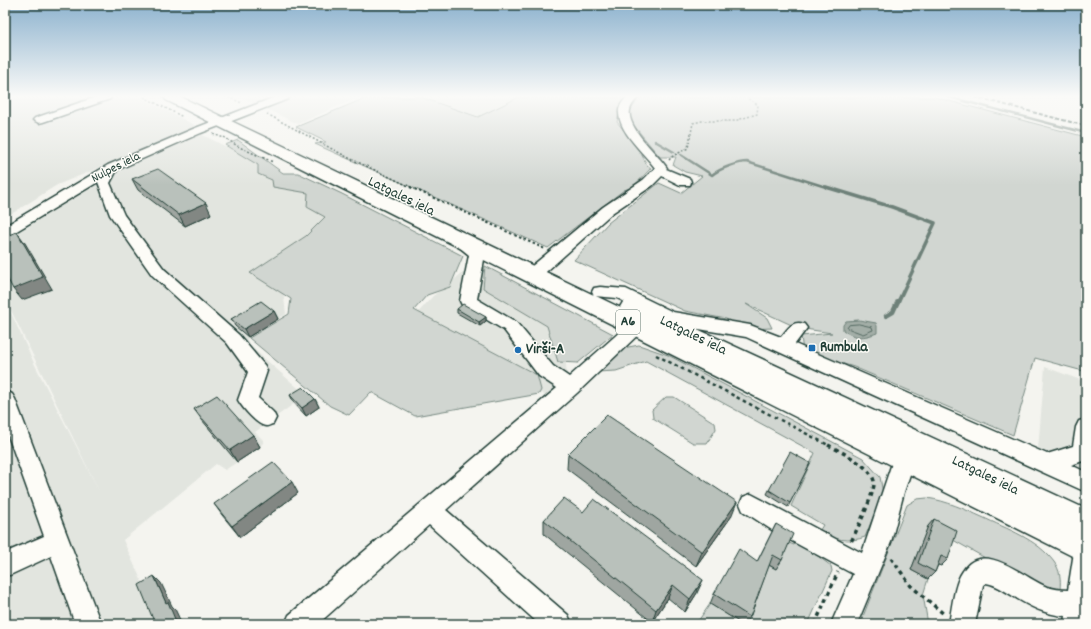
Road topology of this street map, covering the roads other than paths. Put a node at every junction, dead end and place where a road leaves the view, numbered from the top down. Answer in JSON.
{"nodes":[{"id":1,"x":210,"y":126,"type":"edge"},
{"id":2,"x":241,"y":126,"type":"edge"},
{"id":3,"x":243,"y":126,"type":"edge"},
{"id":4,"x":627,"y":126,"type":"edge"},
{"id":5,"x":112,"y":168,"type":"junction"},
{"id":6,"x":660,"y":169,"type":"junction"},
{"id":7,"x":685,"y":182,"type":"dead end"},
{"id":8,"x":5,"y":232,"type":"edge"},
{"id":9,"x":450,"y":234,"type":"junction"},
{"id":10,"x":545,"y":265,"type":"junction"},
{"id":11,"x":600,"y":292,"type":"junction"},
{"id":12,"x":637,"y":326,"type":"junction"},
{"id":13,"x":798,"y":328,"type":"dead end"},
{"id":14,"x":784,"y":346,"type":"junction"},
{"id":15,"x":570,"y":388,"type":"junction"},
{"id":16,"x":5,"y":399,"type":"edge"},
{"id":17,"x":266,"y":418,"type":"dead end"},
{"id":18,"x":1086,"y":427,"type":"edge"},
{"id":19,"x":908,"y":449,"type":"junction"},
{"id":20,"x":1084,"y":453,"type":"edge"},
{"id":21,"x":1046,"y":464,"type":"junction"},
{"id":22,"x":1086,"y":482,"type":"edge"},
{"id":23,"x":751,"y":504,"type":"dead end"},
{"id":24,"x":431,"y":511,"type":"junction"},
{"id":25,"x":1086,"y":524,"type":"edge"},
{"id":26,"x":58,"y":541,"type":"junction"},
{"id":27,"x":1086,"y":548,"type":"edge"},
{"id":28,"x":1086,"y":552,"type":"edge"},
{"id":29,"x":5,"y":563,"type":"edge"},
{"id":30,"x":868,"y":568,"type":"junction"},
{"id":31,"x":1078,"y":612,"type":"edge"},
{"id":32,"x":956,"y":622,"type":"edge"},
{"id":33,"x":88,"y":624,"type":"edge"},
{"id":34,"x":298,"y":624,"type":"edge"},
{"id":35,"x":559,"y":624,"type":"edge"},
{"id":36,"x":844,"y":624,"type":"edge"}],
"edges":[{"from":1,"to":5,"type":"street","name":"Nulpes iela"},
{"from":2,"to":9,"type":"highway","name":"Latgales iela","number":"A6"},
{"from":3,"to":10,"type":"highway","name":"Latgales iela","number":"A6"},
{"from":4,"to":6,"type":"street"},
{"from":5,"to":8,"type":"street","name":"Nulpes iela"},
{"from":5,"to":17,"type":"street"},
{"from":6,"to":7,"type":"street"},
{"from":6,"to":10,"type":"street"},
{"from":9,"to":10,"type":"highway","name":"Latgales iela","number":"A6"},
{"from":9,"to":15,"type":"street","name":"Latgales iela"},
{"from":10,"to":11,"type":"highway","name":"Latgales iela","number":"A6"},
{"from":10,"to":12,"type":"highway","name":"Latgales iela","number":"A6"},
{"from":11,"to":14,"type":"street"},
{"from":11,"to":19,"type":"highway","name":"Latgales iela","number":"A6"},
{"from":12,"to":15,"type":"street"},
{"from":12,"to":19,"type":"highway","name":"Latgales iela","number":"A6"},
{"from":13,"to":14,"type":"street"},
{"from":14,"to":21,"type":"street"},
{"from":15,"to":24,"type":"street"},
{"from":16,"to":26,"type":"street"},
{"from":18,"to":20,"type":"street"},
{"from":19,"to":25,"type":"highway","name":"Latgales iela","number":"A6"},
{"from":19,"to":27,"type":"highway","name":"Latgales iela","number":"A6"},
{"from":19,"to":30,"type":"street"},
{"from":20,"to":21,"type":"street"},
{"from":21,"to":22,"type":"street"},
{"from":23,"to":30,"type":"street"},
{"from":24,"to":34,"type":"street"},
{"from":24,"to":35,"type":"street"},
{"from":26,"to":29,"type":"street"},
{"from":26,"to":33,"type":"street"},
{"from":28,"to":31,"type":"street"},
{"from":30,"to":36,"type":"street"},
{"from":31,"to":32,"type":"street"}]}
